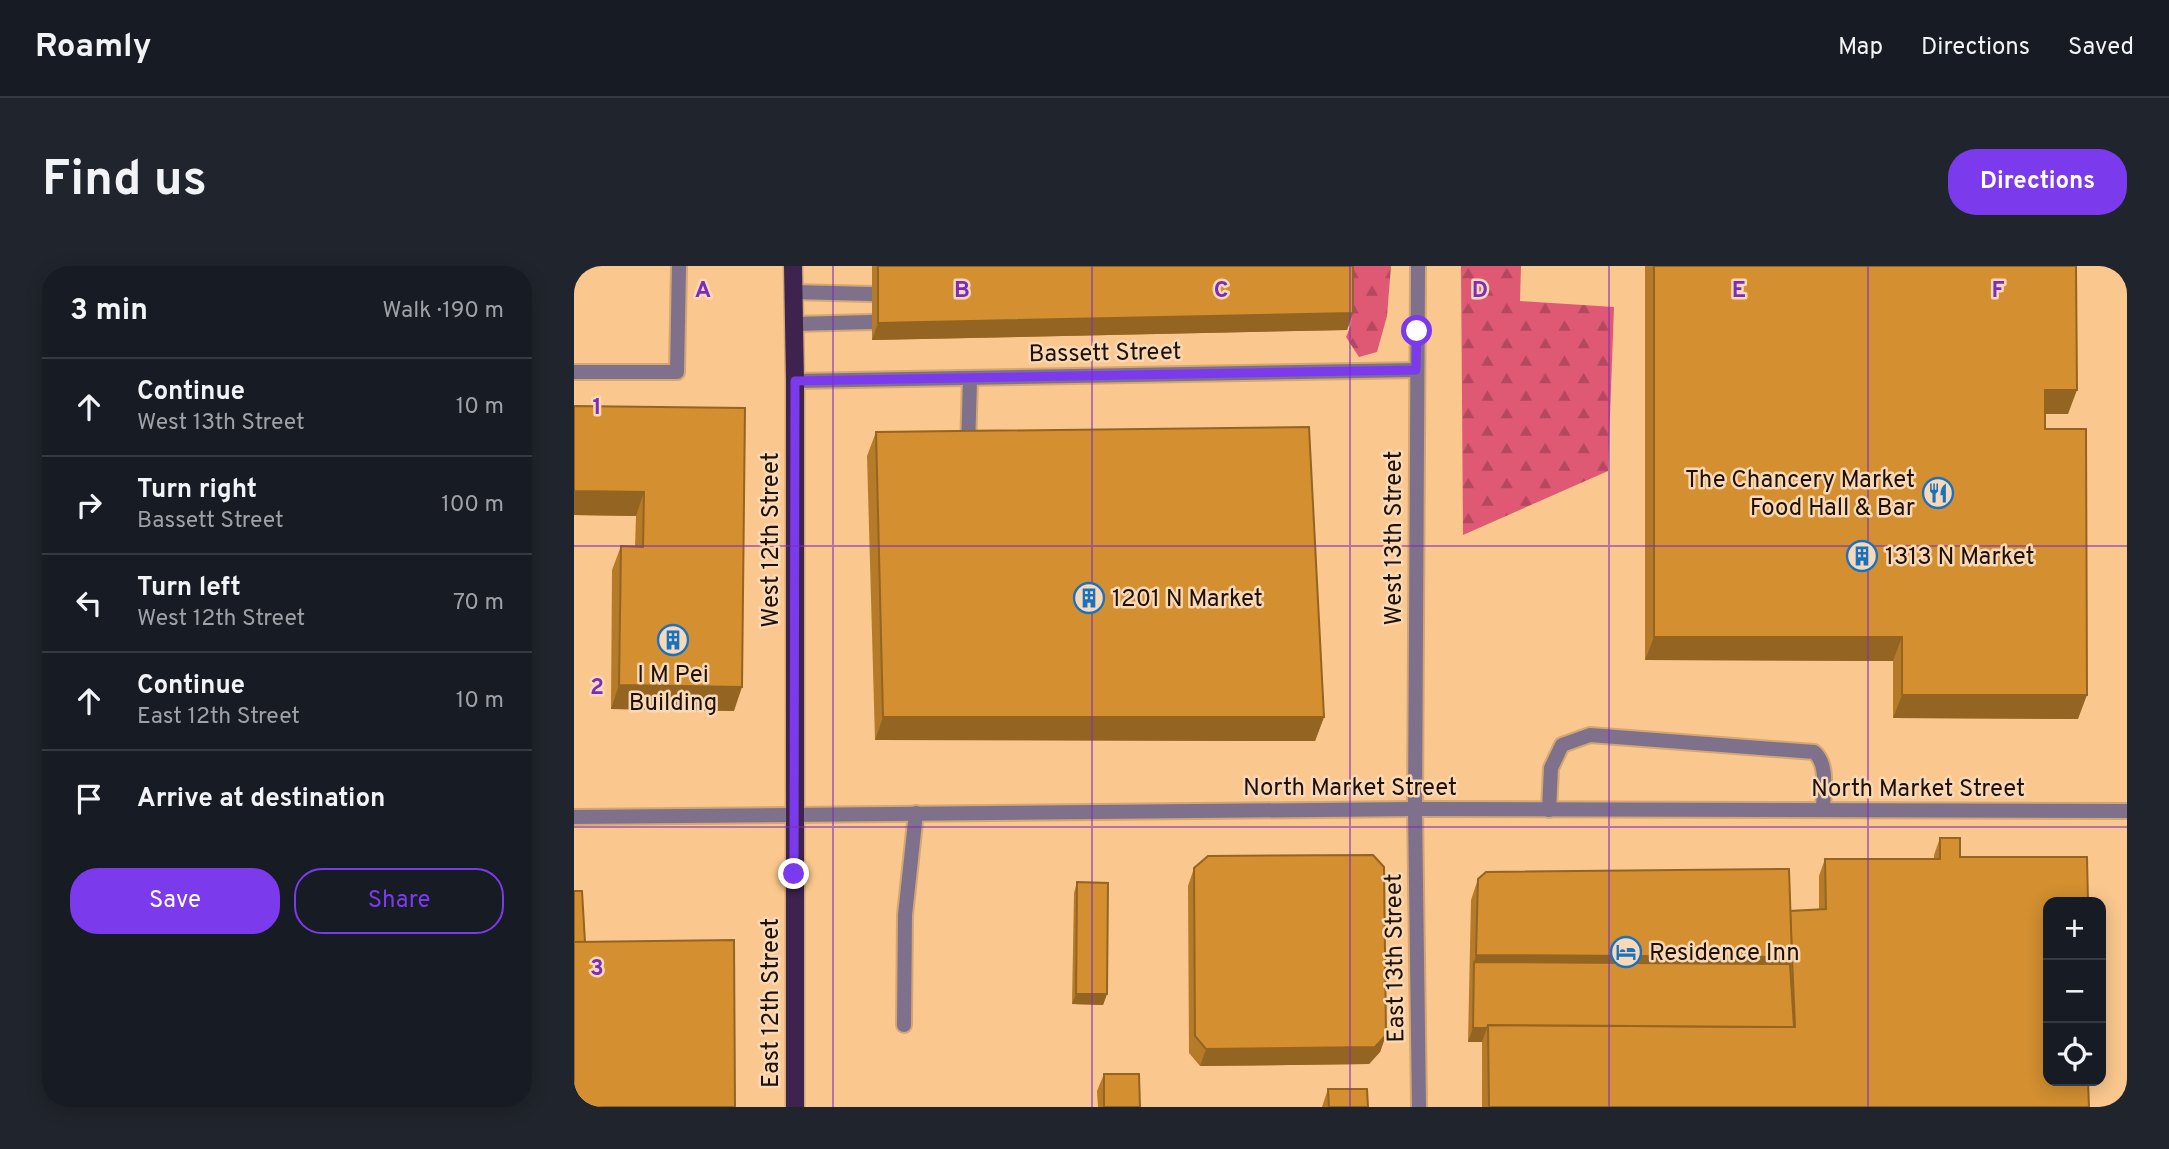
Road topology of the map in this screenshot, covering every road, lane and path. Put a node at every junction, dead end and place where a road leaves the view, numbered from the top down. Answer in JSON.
{"nodes":[{"id":1,"x":679,"y":266,"type":"edge"},
{"id":2,"x":793,"y":266,"type":"edge"},
{"id":3,"x":1418,"y":266,"type":"edge"},
{"id":4,"x":793,"y":292,"type":"junction"},
{"id":5,"x":872,"y":294,"type":"dead end"},
{"id":6,"x":872,"y":323,"type":"dead end"},
{"id":7,"x":793,"y":324,"type":"junction"},
{"id":8,"x":1416,"y":370,"type":"junction"},
{"id":9,"x":574,"y":372,"type":"edge"},
{"id":10,"x":970,"y":378,"type":"junction"},
{"id":11,"x":795,"y":381,"type":"junction"},
{"id":12,"x":968,"y":450,"type":"edge"},
{"id":13,"x":1415,"y":809,"type":"junction"},
{"id":14,"x":1549,"y":810,"type":"junction"},
{"id":15,"x":1824,"y":810,"type":"junction"},
{"id":16,"x":2127,"y":811,"type":"edge"},
{"id":17,"x":916,"y":813,"type":"junction"},
{"id":18,"x":794,"y":814,"type":"junction"},
{"id":19,"x":574,"y":817,"type":"edge"},
{"id":20,"x":904,"y":1025,"type":"dead end"},
{"id":21,"x":795,"y":1107,"type":"edge"},
{"id":22,"x":1419,"y":1107,"type":"edge"}],
"edges":[{"from":1,"to":9,"type":"street"},
{"from":2,"to":4,"type":"main road","name":"West 12th Street"},
{"from":3,"to":8,"type":"street","name":"West 13th Street"},
{"from":4,"to":5,"type":"street"},
{"from":4,"to":7,"type":"main road","name":"West 12th Street"},
{"from":6,"to":7,"type":"street"},
{"from":7,"to":11,"type":"main road","name":"West 12th Street"},
{"from":8,"to":10,"type":"street","name":"Bassett Street"},
{"from":8,"to":13,"type":"street","name":"West 13th Street"},
{"from":10,"to":11,"type":"street","name":"Bassett Street"},
{"from":10,"to":12,"type":"street"},
{"from":11,"to":18,"type":"main road","name":"West 12th Street"},
{"from":13,"to":14,"type":"street","name":"North Market Street"},
{"from":13,"to":17,"type":"street","name":"North Market Street"},
{"from":13,"to":22,"type":"street","name":"East 13th Street"},
{"from":14,"to":15,"type":"street","name":"North Market Street"},
{"from":14,"to":15,"type":"street"},
{"from":15,"to":16,"type":"street","name":"North Market Street"},
{"from":17,"to":18,"type":"street","name":"North Market Street"},
{"from":17,"to":20,"type":"street"},
{"from":18,"to":19,"type":"street","name":"North Market Street"},
{"from":18,"to":21,"type":"main road","name":"East 12th Street"}]}
